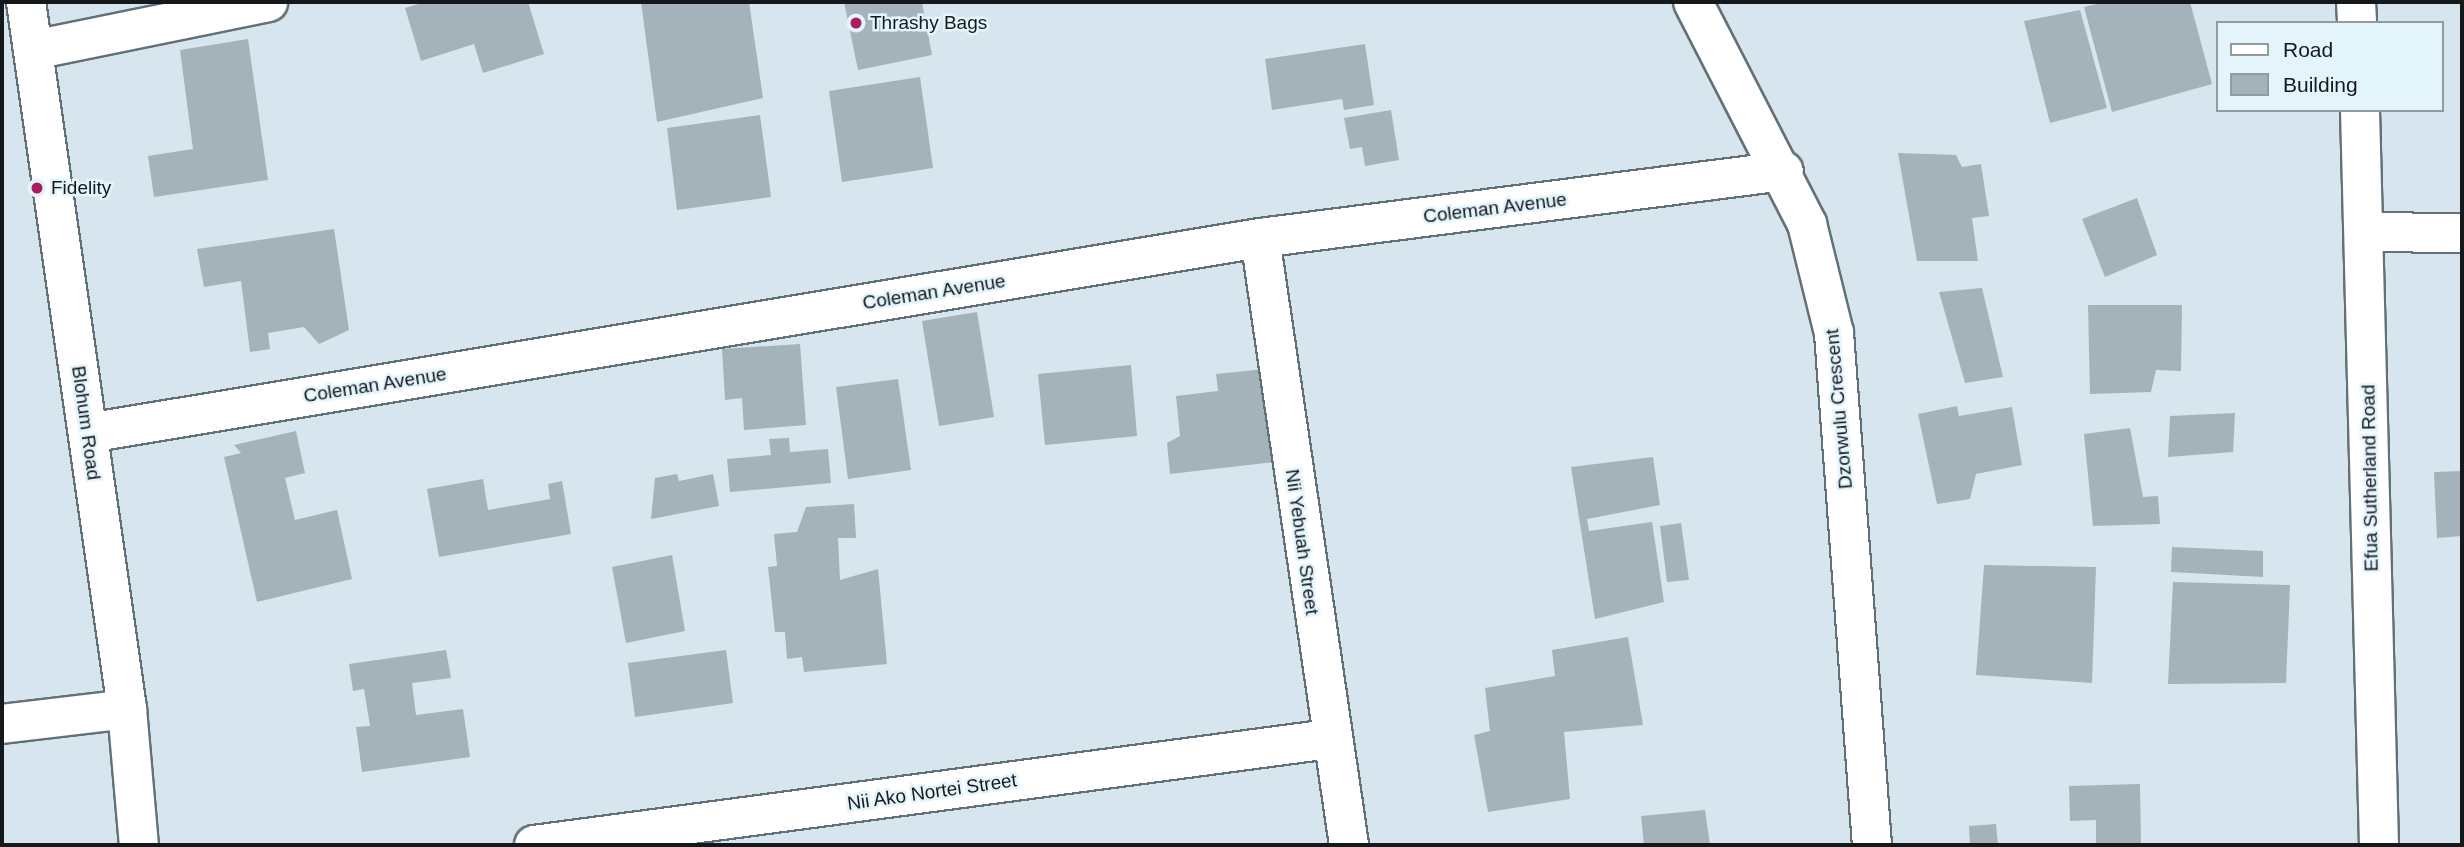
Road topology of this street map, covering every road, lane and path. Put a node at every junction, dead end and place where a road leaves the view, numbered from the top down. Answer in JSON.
{"nodes":[{"id":1,"x":26,"y":2,"type":"edge"},
{"id":2,"x":268,"y":2,"type":"edge"},
{"id":3,"x":1693,"y":2,"type":"edge"},
{"id":4,"x":2356,"y":2,"type":"edge"},
{"id":5,"x":2357,"y":21,"type":"edge"},
{"id":6,"x":33,"y":50,"type":"junction"},
{"id":7,"x":2360,"y":112,"type":"edge"},
{"id":8,"x":1784,"y":171,"type":"junction"},
{"id":9,"x":2364,"y":232,"type":"junction"},
{"id":10,"x":2462,"y":233,"type":"edge"},
{"id":11,"x":1260,"y":238,"type":"junction"},
{"id":12,"x":88,"y":433,"type":"junction"},
{"id":13,"x":127,"y":709,"type":"junction"},
{"id":14,"x":2,"y":724,"type":"edge"},
{"id":15,"x":1329,"y":739,"type":"junction"},
{"id":16,"x":139,"y":845,"type":"edge"},
{"id":17,"x":534,"y":845,"type":"edge"},
{"id":18,"x":1349,"y":845,"type":"edge"},
{"id":19,"x":1872,"y":845,"type":"edge"},
{"id":20,"x":2379,"y":845,"type":"edge"}],
"edges":[{"from":1,"to":6,"type":"street","name":"Blohum Road"},
{"from":2,"to":6,"type":"street"},
{"from":3,"to":8,"type":"street","name":"Dzorwulu Crescent"},
{"from":4,"to":5,"type":"street"},
{"from":6,"to":12,"type":"street","name":"Blohum Road"},
{"from":7,"to":9,"type":"street","name":"Efua Sutherland Road"},
{"from":8,"to":11,"type":"street","name":"Coleman Avenue"},
{"from":8,"to":19,"type":"street","name":"Dzorwulu Crescent"},
{"from":9,"to":10,"type":"street"},
{"from":9,"to":20,"type":"street","name":"Efua Sutherland Road"},
{"from":11,"to":12,"type":"street","name":"Coleman Avenue"},
{"from":11,"to":15,"type":"street","name":"Nii Yebuah Street"},
{"from":12,"to":13,"type":"street","name":"Blohum Road"},
{"from":13,"to":14,"type":"street"},
{"from":13,"to":16,"type":"street","name":"Blohum Road"},
{"from":15,"to":17,"type":"street","name":"Nii Ako Nortei Street"},
{"from":15,"to":18,"type":"street","name":"Nii Yebuah Street"}]}
